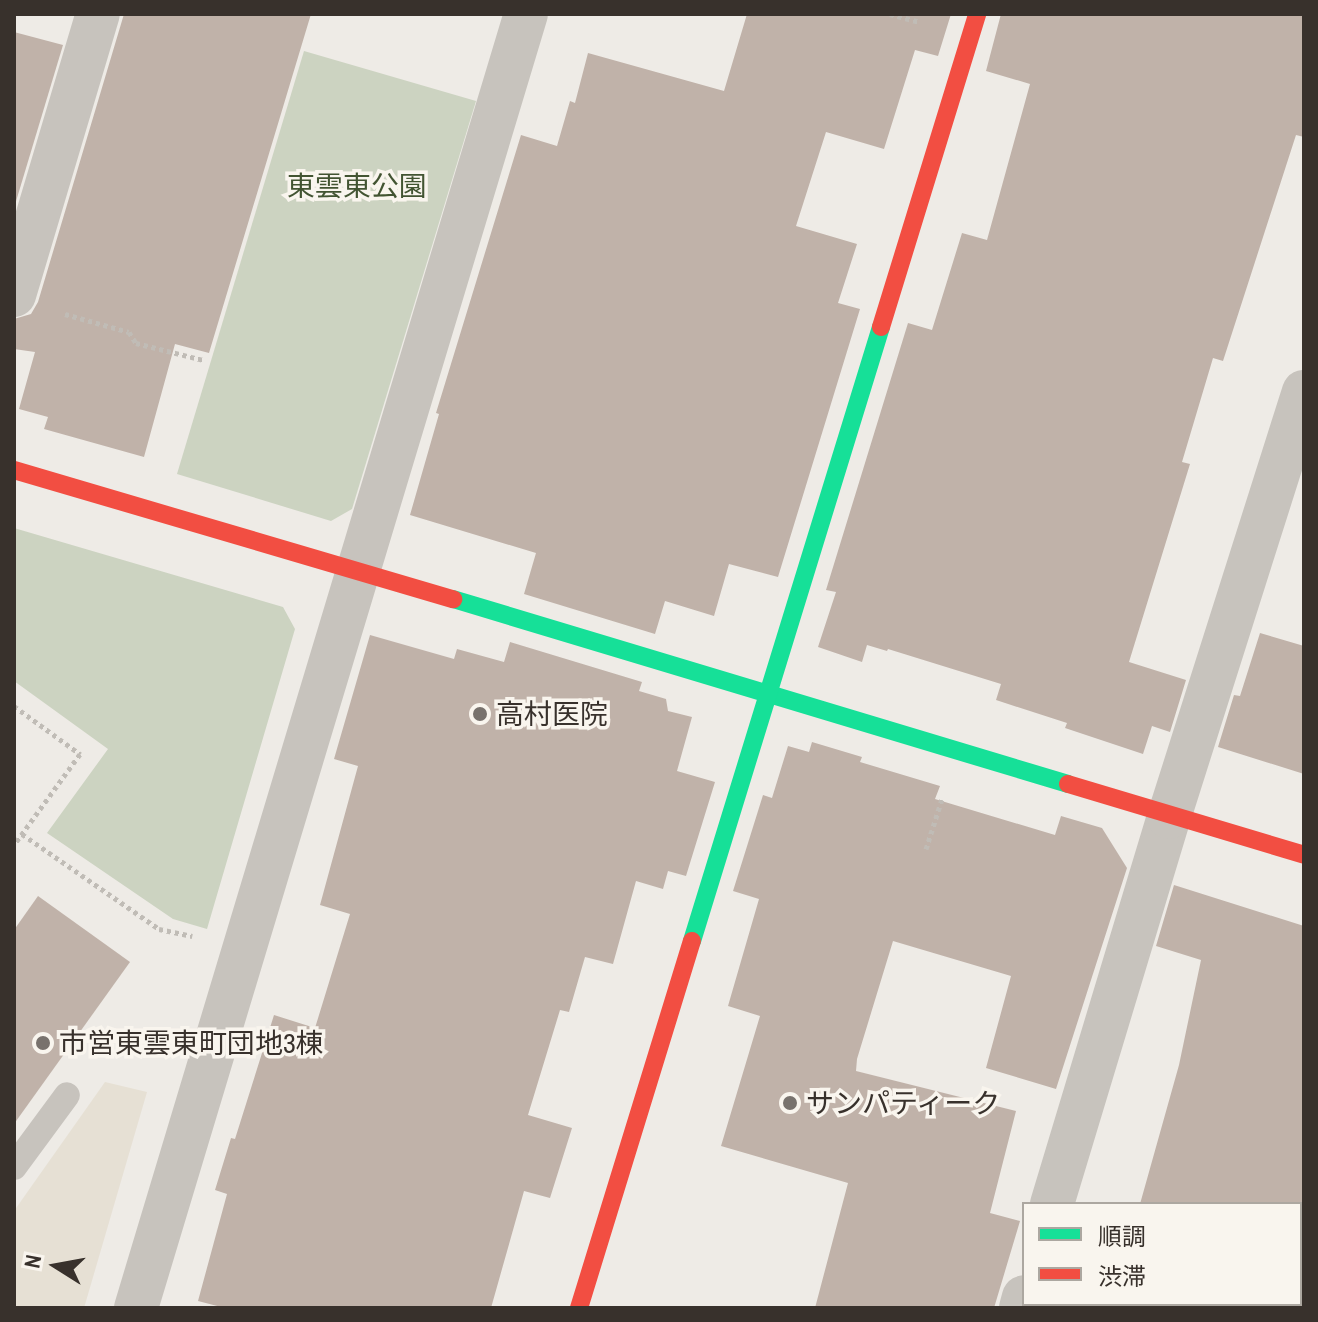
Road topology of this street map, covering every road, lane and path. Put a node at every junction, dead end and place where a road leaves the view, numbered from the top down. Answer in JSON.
{"nodes":[{"id":1,"x":98,"y":14,"type":"edge"},
{"id":2,"x":526,"y":14,"type":"edge"},
{"id":3,"x":977,"y":14,"type":"edge"},
{"id":4,"x":14,"y":295,"type":"edge"},
{"id":5,"x":57,"y":311,"type":"dead end"},
{"id":6,"x":203,"y":360,"type":"dead end"},
{"id":7,"x":1304,"y":392,"type":"edge"},
{"id":8,"x":14,"y":470,"type":"edge"},
{"id":9,"x":358,"y":570,"type":"junction"},
{"id":10,"x":768,"y":693,"type":"junction"},
{"id":11,"x":14,"y":706,"type":"edge"},
{"id":12,"x":1169,"y":817,"type":"junction"},
{"id":13,"x":22,"y":834,"type":"junction"},
{"id":14,"x":14,"y":845,"type":"edge"},
{"id":15,"x":1304,"y":855,"type":"edge"},
{"id":16,"x":244,"y":948,"type":"junction"},
{"id":17,"x":67,"y":1095,"type":"dead end"},
{"id":18,"x":14,"y":1167,"type":"edge"},
{"id":19,"x":1053,"y":1202,"type":"edge"},
{"id":20,"x":136,"y":1308,"type":"edge"},
{"id":21,"x":579,"y":1308,"type":"edge"}],
"edges":[{"from":1,"to":4,"type":"street"},
{"from":2,"to":9,"type":"street"},
{"from":3,"to":10,"type":"street"},
{"from":5,"to":6,"type":"path"},
{"from":7,"to":12,"type":"street"},
{"from":8,"to":9,"type":"street"},
{"from":9,"to":10,"type":"street"},
{"from":9,"to":16,"type":"street"},
{"from":10,"to":12,"type":"street"},
{"from":10,"to":21,"type":"street"},
{"from":11,"to":13,"type":"path"},
{"from":12,"to":15,"type":"street"},
{"from":12,"to":19,"type":"street"},
{"from":13,"to":14,"type":"path"},
{"from":13,"to":16,"type":"path"},
{"from":16,"to":20,"type":"street"},
{"from":17,"to":18,"type":"lane"}]}
